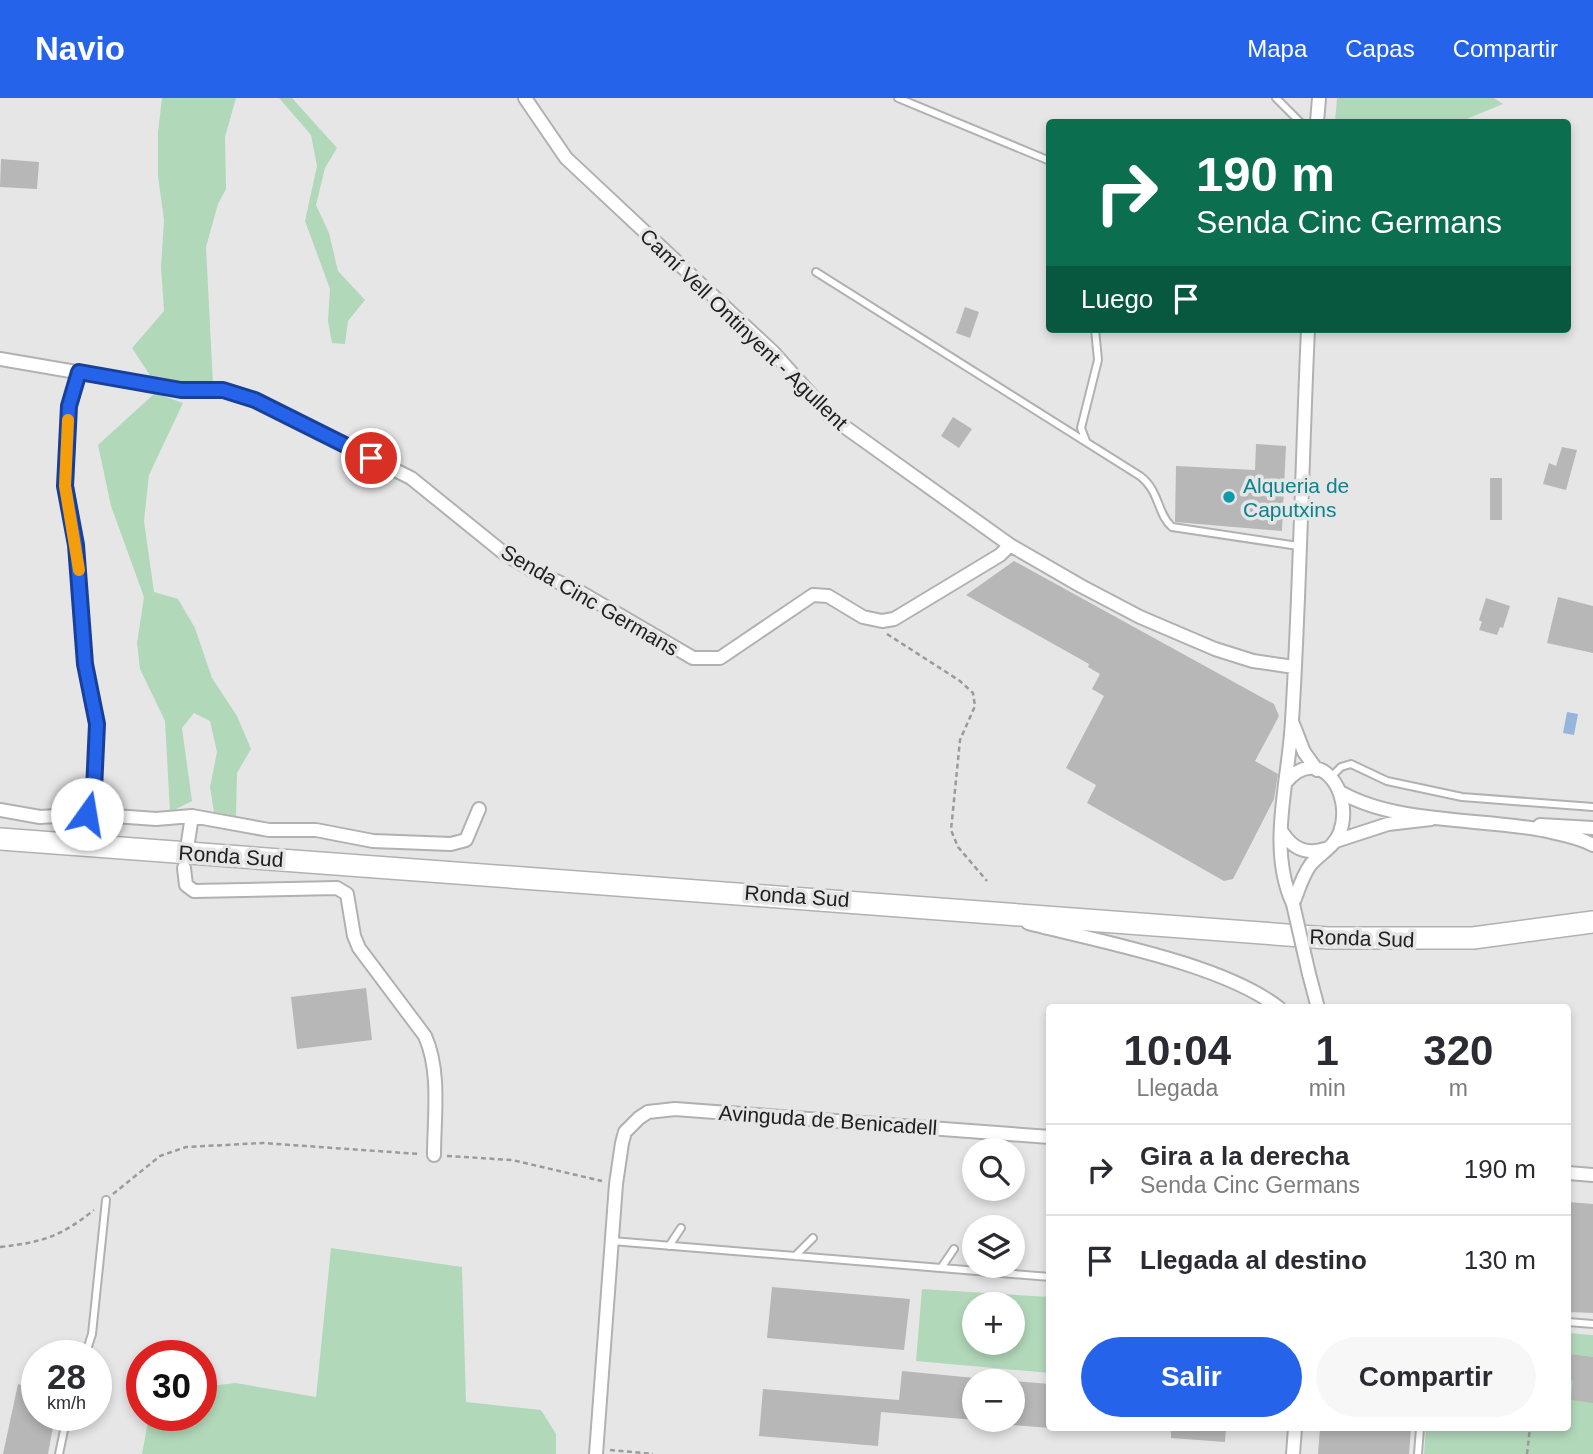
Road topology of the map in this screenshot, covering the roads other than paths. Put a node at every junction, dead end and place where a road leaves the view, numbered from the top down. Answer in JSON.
{"nodes":[{"id":1,"x":526,"y":98,"type":"edge"},
{"id":2,"x":898,"y":98,"type":"edge"},
{"id":3,"x":1276,"y":98,"type":"edge"},
{"id":4,"x":1319,"y":98,"type":"edge"},
{"id":5,"x":1297,"y":119,"type":"edge"},
{"id":6,"x":1317,"y":119,"type":"edge"},
{"id":7,"x":1046,"y":159,"type":"edge"},
{"id":8,"x":816,"y":272,"type":"dead end"},
{"id":9,"x":1095,"y":333,"type":"edge"},
{"id":10,"x":1308,"y":333,"type":"edge"},
{"id":11,"x":0,"y":359,"type":"edge"},
{"id":12,"x":79,"y":372,"type":"junction"},
{"id":13,"x":1087,"y":442,"type":"junction"},
{"id":14,"x":1010,"y":545,"type":"junction"},
{"id":15,"x":1298,"y":546,"type":"junction"},
{"id":16,"x":1294,"y":667,"type":"junction"},
{"id":17,"x":1292,"y":724,"type":"junction"},
{"id":18,"x":1317,"y":770,"type":"junction"},
{"id":19,"x":1331,"y":778,"type":"junction"},
{"id":20,"x":1286,"y":782,"type":"junction"},
{"id":21,"x":1342,"y":793,"type":"junction"},
{"id":22,"x":1593,"y":807,"type":"edge"},
{"id":23,"x":479,"y":809,"type":"dead end"},
{"id":24,"x":0,"y":810,"type":"edge"},
{"id":25,"x":87,"y":814,"type":"junction"},
{"id":26,"x":192,"y":816,"type":"junction"},
{"id":27,"x":1435,"y":819,"type":"junction"},
{"id":28,"x":1518,"y":826,"type":"junction"},
{"id":29,"x":1593,"y":828,"type":"edge"},
{"id":30,"x":1282,"y":831,"type":"junction"},
{"id":31,"x":0,"y":839,"type":"edge"},
{"id":32,"x":188,"y":842,"type":"dead end"},
{"id":33,"x":1333,"y":844,"type":"junction"},
{"id":34,"x":1593,"y":845,"type":"edge"},
{"id":35,"x":184,"y":868,"type":"dead end"},
{"id":36,"x":1293,"y":905,"type":"junction"},
{"id":37,"x":1593,"y":909,"type":"edge"},
{"id":38,"x":977,"y":910,"type":"junction"},
{"id":39,"x":1593,"y":922,"type":"edge"},
{"id":40,"x":1572,"y":926,"type":"junction"},
{"id":41,"x":1273,"y":1004,"type":"edge"},
{"id":42,"x":1317,"y":1004,"type":"edge"},
{"id":43,"x":1046,"y":1137,"type":"edge"},
{"id":44,"x":434,"y":1155,"type":"road end"},
{"id":45,"x":1571,"y":1173,"type":"edge"},
{"id":46,"x":1593,"y":1175,"type":"edge"},
{"id":47,"x":106,"y":1200,"type":"road end"},
{"id":48,"x":681,"y":1228,"type":"dead end"},
{"id":49,"x":813,"y":1238,"type":"dead end"},
{"id":50,"x":612,"y":1241,"type":"junction"},
{"id":51,"x":669,"y":1246,"type":"junction"},
{"id":52,"x":954,"y":1249,"type":"dead end"},
{"id":53,"x":795,"y":1256,"type":"junction"},
{"id":54,"x":941,"y":1268,"type":"junction"},
{"id":55,"x":1046,"y":1277,"type":"edge"},
{"id":56,"x":1571,"y":1322,"type":"edge"},
{"id":57,"x":1593,"y":1324,"type":"edge"},
{"id":58,"x":90,"y":1340,"type":"edge"},
{"id":59,"x":64,"y":1431,"type":"edge"},
{"id":60,"x":1295,"y":1431,"type":"edge"},
{"id":61,"x":1420,"y":1431,"type":"edge"},
{"id":62,"x":596,"y":1451,"type":"edge"},
{"id":63,"x":59,"y":1454,"type":"edge"},
{"id":64,"x":1293,"y":1454,"type":"edge"},
{"id":65,"x":1418,"y":1454,"type":"edge"}],
"edges":[{"from":1,"to":14,"type":"street","name":"Camí Vell Ontinyent - Agullent"},
{"from":2,"to":7,"type":"lane"},
{"from":3,"to":5,"type":"lane"},
{"from":4,"to":6,"type":"street"},
{"from":8,"to":13,"type":"lane"},
{"from":9,"to":13,"type":"lane"},
{"from":10,"to":15,"type":"street"},
{"from":11,"to":12,"type":"street","name":"Senda Cinc Germans"},
{"from":12,"to":14,"type":"street","name":"Senda Cinc Germans"},
{"from":12,"to":25,"type":"street"},
{"from":13,"to":15,"type":"lane"},
{"from":14,"to":16,"type":"street","name":"Camí Vell Ontinyent - Agullent"},
{"from":15,"to":16,"type":"street"},
{"from":16,"to":17,"type":"street"},
{"from":17,"to":18,"type":"street"},
{"from":17,"to":20,"type":"street"},
{"from":18,"to":19,"type":"street"},
{"from":18,"to":20,"type":"street"},
{"from":19,"to":21,"type":"street"},
{"from":19,"to":22,"type":"lane"},
{"from":20,"to":30,"type":"street"},
{"from":21,"to":27,"type":"street"},
{"from":21,"to":33,"type":"street"},
{"from":23,"to":26,"type":"street"},
{"from":24,"to":25,"type":"street"},
{"from":25,"to":26,"type":"street"},
{"from":26,"to":32,"type":"street"},
{"from":27,"to":28,"type":"street"},
{"from":27,"to":33,"type":"street"},
{"from":28,"to":29,"type":"street"},
{"from":28,"to":34,"type":"street"},
{"from":30,"to":33,"type":"street"},
{"from":30,"to":36,"type":"street"},
{"from":31,"to":38,"type":"main road","name":"Ronda Sud"},
{"from":33,"to":36,"type":"street"},
{"from":35,"to":44,"type":"street"},
{"from":36,"to":42,"type":"street","bridge":true},
{"from":37,"to":40,"type":"street"},
{"from":38,"to":40,"type":"main road","name":"Ronda Sud"},
{"from":38,"to":41,"type":"street"},
{"from":39,"to":40,"type":"main road","name":"Ronda Sud"},
{"from":43,"to":50,"type":"street","name":"Avinguda de Benicadell"},
{"from":45,"to":46,"type":"street"},
{"from":47,"to":58,"type":"lane"},
{"from":48,"to":51,"type":"lane"},
{"from":49,"to":53,"type":"lane"},
{"from":50,"to":51,"type":"lane"},
{"from":50,"to":62,"type":"street"},
{"from":51,"to":53,"type":"lane"},
{"from":52,"to":54,"type":"lane"},
{"from":53,"to":54,"type":"lane"},
{"from":54,"to":55,"type":"lane"},
{"from":56,"to":57,"type":"lane"},
{"from":59,"to":63,"type":"lane"},
{"from":60,"to":64,"type":"street"},
{"from":61,"to":65,"type":"lane"}]}
